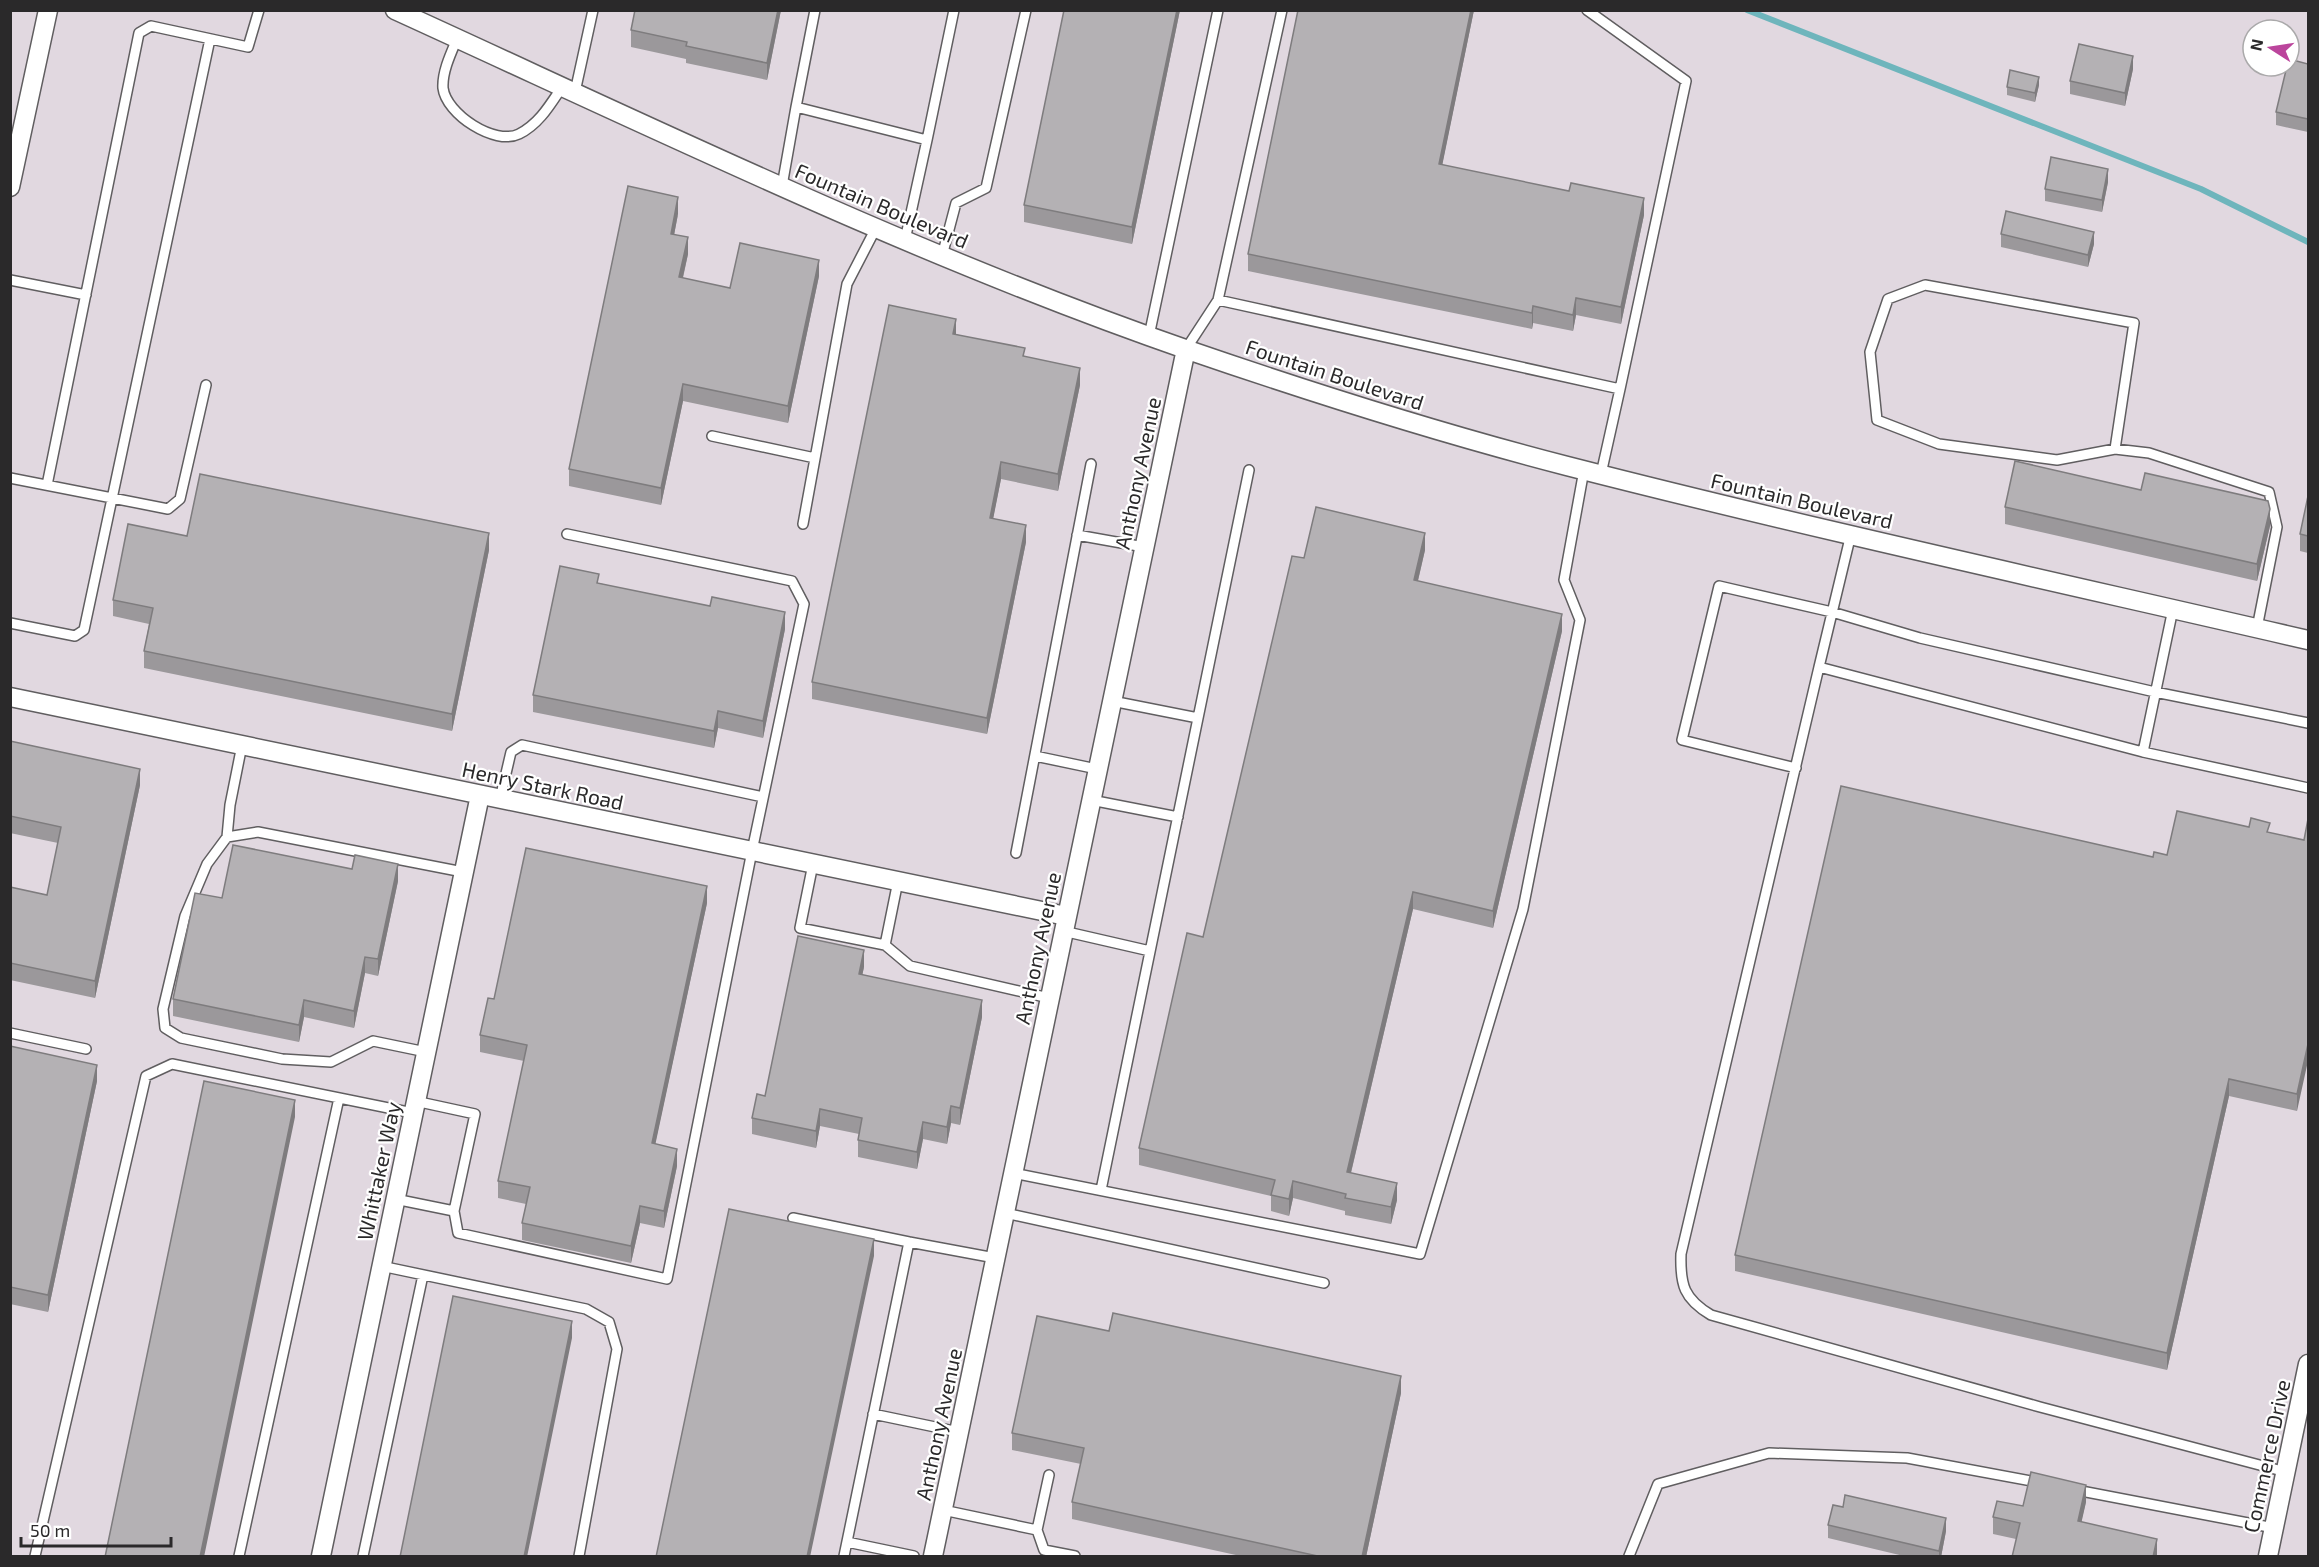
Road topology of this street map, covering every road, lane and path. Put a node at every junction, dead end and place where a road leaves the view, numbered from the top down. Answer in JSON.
{"nodes":[{"id":1,"x":48,"y":10,"type":"edge"},
{"id":2,"x":259,"y":10,"type":"edge"},
{"id":3,"x":394,"y":10,"type":"edge"},
{"id":4,"x":593,"y":10,"type":"edge"},
{"id":5,"x":815,"y":10,"type":"edge"},
{"id":6,"x":954,"y":10,"type":"edge"},
{"id":7,"x":1026,"y":10,"type":"edge"},
{"id":8,"x":1218,"y":10,"type":"edge"},
{"id":9,"x":1282,"y":10,"type":"edge"},
{"id":10,"x":1587,"y":10,"type":"edge"},
{"id":11,"x":210,"y":39,"type":"junction"},
{"id":12,"x":457,"y":39,"type":"junction"},
{"id":13,"x":569,"y":89,"type":"junction"},
{"id":14,"x":796,"y":106,"type":"junction"},
{"id":15,"x":927,"y":140,"type":"junction"},
{"id":16,"x":11,"y":182,"type":"edge"},
{"id":17,"x":782,"y":186,"type":"junction"},
{"id":18,"x":876,"y":228,"type":"junction"},
{"id":19,"x":905,"y":240,"type":"junction"},
{"id":20,"x":942,"y":256,"type":"junction"},
{"id":21,"x":10,"y":280,"type":"edge"},
{"id":22,"x":86,"y":296,"type":"junction"},
{"id":23,"x":1218,"y":300,"type":"junction"},
{"id":24,"x":1149,"y":336,"type":"junction"},
{"id":25,"x":1186,"y":349,"type":"junction"},
{"id":26,"x":206,"y":385,"type":"dead end"},
{"id":27,"x":1620,"y":389,"type":"junction"},
{"id":28,"x":712,"y":436,"type":"dead end"},
{"id":29,"x":2115,"y":449,"type":"junction"},
{"id":30,"x":815,"y":458,"type":"junction"},
{"id":31,"x":1090,"y":464,"type":"dead end"},
{"id":32,"x":1249,"y":470,"type":"dead end"},
{"id":33,"x":1592,"y":472,"type":"junction"},
{"id":34,"x":10,"y":478,"type":"edge"},
{"id":35,"x":47,"y":485,"type":"junction"},
{"id":36,"x":112,"y":498,"type":"junction"},
{"id":37,"x":803,"y":524,"type":"dead end"},
{"id":38,"x":567,"y":534,"type":"dead end"},
{"id":39,"x":1851,"y":534,"type":"junction"},
{"id":40,"x":1077,"y":535,"type":"junction"},
{"id":41,"x":1144,"y":547,"type":"junction"},
{"id":42,"x":2173,"y":609,"type":"junction"},
{"id":43,"x":1832,"y":612,"type":"junction"},
{"id":44,"x":10,"y":623,"type":"edge"},
{"id":45,"x":2257,"y":628,"type":"junction"},
{"id":46,"x":2308,"y":640,"type":"edge"},
{"id":47,"x":1819,"y":667,"type":"junction"},
{"id":48,"x":2155,"y":692,"type":"junction"},
{"id":49,"x":10,"y":697,"type":"edge"},
{"id":50,"x":1112,"y":701,"type":"junction"},
{"id":51,"x":1198,"y":718,"type":"junction"},
{"id":52,"x":2308,"y":723,"type":"edge"},
{"id":53,"x":242,"y":745,"type":"junction"},
{"id":54,"x":2143,"y":752,"type":"junction"},
{"id":55,"x":1035,"y":756,"type":"junction"},
{"id":56,"x":1796,"y":768,"type":"junction"},
{"id":57,"x":1097,"y":769,"type":"junction"},
{"id":58,"x":2308,"y":788,"type":"edge"},
{"id":59,"x":480,"y":795,"type":"junction"},
{"id":60,"x":763,"y":797,"type":"junction"},
{"id":61,"x":500,"y":799,"type":"junction"},
{"id":62,"x":1091,"y":800,"type":"junction"},
{"id":63,"x":1178,"y":817,"type":"junction"},
{"id":64,"x":227,"y":837,"type":"junction"},
{"id":65,"x":752,"y":851,"type":"junction"},
{"id":66,"x":1016,"y":853,"type":"dead end"},
{"id":67,"x":813,"y":864,"type":"junction"},
{"id":68,"x":463,"y":872,"type":"junction"},
{"id":69,"x":898,"y":881,"type":"junction"},
{"id":70,"x":1065,"y":924,"type":"junction"},
{"id":71,"x":885,"y":945,"type":"junction"},
{"id":72,"x":1150,"y":951,"type":"junction"},
{"id":73,"x":1049,"y":998,"type":"junction"},
{"id":74,"x":10,"y":1033,"type":"edge"},
{"id":75,"x":86,"y":1049,"type":"dead end"},
{"id":76,"x":426,"y":1052,"type":"junction"},
{"id":77,"x":339,"y":1098,"type":"junction"},
{"id":78,"x":414,"y":1107,"type":"junction"},
{"id":79,"x":1013,"y":1173,"type":"junction"},
{"id":80,"x":1101,"y":1191,"type":"junction"},
{"id":81,"x":395,"y":1199,"type":"junction"},
{"id":82,"x":454,"y":1210,"type":"junction"},
{"id":83,"x":1005,"y":1213,"type":"junction"},
{"id":84,"x":793,"y":1218,"type":"dead end"},
{"id":85,"x":909,"y":1242,"type":"junction"},
{"id":86,"x":995,"y":1258,"type":"junction"},
{"id":87,"x":381,"y":1266,"type":"junction"},
{"id":88,"x":423,"y":1275,"type":"junction"},
{"id":89,"x":1324,"y":1283,"type":"dead end"},
{"id":90,"x":2308,"y":1364,"type":"edge"},
{"id":91,"x":873,"y":1414,"type":"junction"},
{"id":92,"x":959,"y":1432,"type":"junction"},
{"id":93,"x":2286,"y":1472,"type":"junction"},
{"id":94,"x":1049,"y":1475,"type":"dead end"},
{"id":95,"x":2056,"y":1486,"type":"edge"},
{"id":96,"x":2068,"y":1489,"type":"edge"},
{"id":97,"x":943,"y":1510,"type":"junction"},
{"id":98,"x":2274,"y":1528,"type":"junction"},
{"id":99,"x":1036,"y":1530,"type":"junction"},
{"id":100,"x":847,"y":1542,"type":"junction"},
{"id":101,"x":35,"y":1557,"type":"edge"},
{"id":102,"x":239,"y":1557,"type":"edge"},
{"id":103,"x":321,"y":1557,"type":"edge"},
{"id":104,"x":363,"y":1557,"type":"edge"},
{"id":105,"x":579,"y":1557,"type":"edge"},
{"id":106,"x":844,"y":1557,"type":"edge"},
{"id":107,"x":914,"y":1557,"type":"edge"},
{"id":108,"x":933,"y":1557,"type":"edge"},
{"id":109,"x":1075,"y":1557,"type":"edge"},
{"id":110,"x":1629,"y":1557,"type":"edge"},
{"id":111,"x":2268,"y":1557,"type":"edge"}],
"edges":[{"from":1,"to":16,"type":"street"},
{"from":2,"to":11,"type":"lane"},
{"from":3,"to":12,"type":"street","name":"Fountain Boulevard"},
{"from":4,"to":13,"type":"lane"},
{"from":5,"to":14,"type":"lane"},
{"from":6,"to":15,"type":"lane"},
{"from":7,"to":20,"type":"lane"},
{"from":8,"to":24,"type":"lane"},
{"from":9,"to":23,"type":"lane"},
{"from":10,"to":27,"type":"lane"},
{"from":11,"to":22,"type":"lane"},
{"from":11,"to":36,"type":"lane"},
{"from":12,"to":13,"type":"street","name":"Fountain Boulevard"},
{"from":12,"to":13,"type":"lane"},
{"from":13,"to":17,"type":"street","name":"Fountain Boulevard"},
{"from":14,"to":15,"type":"lane"},
{"from":14,"to":17,"type":"lane"},
{"from":15,"to":19,"type":"lane"},
{"from":17,"to":18,"type":"street","name":"Fountain Boulevard"},
{"from":18,"to":19,"type":"street","name":"Fountain Boulevard"},
{"from":18,"to":30,"type":"lane"},
{"from":19,"to":20,"type":"street","name":"Fountain Boulevard"},
{"from":20,"to":24,"type":"street","name":"Fountain Boulevard"},
{"from":21,"to":22,"type":"lane"},
{"from":22,"to":35,"type":"lane"},
{"from":23,"to":25,"type":"lane"},
{"from":23,"to":27,"type":"lane"},
{"from":24,"to":25,"type":"street","name":"Fountain Boulevard"},
{"from":25,"to":33,"type":"street","name":"Fountain Boulevard"},
{"from":25,"to":41,"type":"street","name":"Anthony Avenue"},
{"from":26,"to":36,"type":"lane"},
{"from":27,"to":33,"type":"lane"},
{"from":28,"to":30,"type":"lane"},
{"from":29,"to":29,"type":"lane"},
{"from":29,"to":45,"type":"lane"},
{"from":30,"to":37,"type":"lane"},
{"from":31,"to":40,"type":"lane"},
{"from":32,"to":51,"type":"lane"},
{"from":33,"to":39,"type":"street","name":"Fountain Boulevard"},
{"from":33,"to":80,"type":"lane"},
{"from":34,"to":35,"type":"lane"},
{"from":35,"to":36,"type":"lane"},
{"from":36,"to":44,"type":"lane"},
{"from":38,"to":60,"type":"lane"},
{"from":39,"to":42,"type":"street","name":"Fountain Boulevard"},
{"from":39,"to":43,"type":"lane"},
{"from":40,"to":41,"type":"lane"},
{"from":40,"to":55,"type":"lane"},
{"from":41,"to":50,"type":"street","name":"Anthony Avenue"},
{"from":42,"to":45,"type":"street","name":"Fountain Boulevard"},
{"from":42,"to":48,"type":"lane"},
{"from":43,"to":47,"type":"lane"},
{"from":43,"to":48,"type":"lane"},
{"from":43,"to":56,"type":"lane"},
{"from":45,"to":46,"type":"street","name":"Fountain Boulevard"},
{"from":47,"to":54,"type":"lane"},
{"from":47,"to":56,"type":"lane"},
{"from":48,"to":52,"type":"lane"},
{"from":48,"to":54,"type":"lane"},
{"from":49,"to":53,"type":"street","name":"Henry Stark Road"},
{"from":50,"to":51,"type":"lane"},
{"from":50,"to":57,"type":"street","name":"Anthony Avenue"},
{"from":51,"to":63,"type":"lane"},
{"from":53,"to":59,"type":"street","name":"Henry Stark Road"},
{"from":53,"to":64,"type":"lane"},
{"from":54,"to":58,"type":"lane"},
{"from":55,"to":57,"type":"lane"},
{"from":55,"to":66,"type":"lane"},
{"from":56,"to":93,"type":"lane"},
{"from":57,"to":62,"type":"street","name":"Anthony Avenue"},
{"from":59,"to":61,"type":"street","name":"Henry Stark Road"},
{"from":59,"to":68,"type":"street","name":"Whittaker Way"},
{"from":60,"to":61,"type":"lane"},
{"from":60,"to":65,"type":"lane"},
{"from":61,"to":65,"type":"street","name":"Henry Stark Road"},
{"from":62,"to":63,"type":"lane"},
{"from":62,"to":70,"type":"street","name":"Anthony Avenue"},
{"from":63,"to":72,"type":"lane"},
{"from":64,"to":68,"type":"lane"},
{"from":64,"to":76,"type":"lane"},
{"from":65,"to":67,"type":"street","name":"Henry Stark Road"},
{"from":65,"to":82,"type":"lane"},
{"from":67,"to":69,"type":"street","name":"Henry Stark Road"},
{"from":67,"to":71,"type":"lane"},
{"from":68,"to":76,"type":"street","name":"Whittaker Way"},
{"from":69,"to":70,"type":"street","name":"Henry Stark Road"},
{"from":69,"to":71,"type":"lane"},
{"from":70,"to":72,"type":"lane"},
{"from":70,"to":73,"type":"street","name":"Anthony Avenue"},
{"from":71,"to":73,"type":"lane"},
{"from":72,"to":80,"type":"lane"},
{"from":73,"to":79,"type":"street","name":"Anthony Avenue"},
{"from":74,"to":75,"type":"lane"},
{"from":76,"to":78,"type":"street","name":"Whittaker Way"},
{"from":77,"to":78,"type":"lane"},
{"from":77,"to":101,"type":"lane"},
{"from":77,"to":102,"type":"lane"},
{"from":78,"to":81,"type":"street","name":"Whittaker Way"},
{"from":78,"to":82,"type":"lane"},
{"from":79,"to":80,"type":"lane"},
{"from":79,"to":83,"type":"street","name":"Anthony Avenue"},
{"from":81,"to":82,"type":"lane"},
{"from":81,"to":87,"type":"street","name":"Whittaker Way"},
{"from":83,"to":86,"type":"street","name":"Anthony Avenue"},
{"from":83,"to":89,"type":"lane"},
{"from":84,"to":85,"type":"lane"},
{"from":85,"to":86,"type":"lane"},
{"from":85,"to":91,"type":"lane"},
{"from":86,"to":92,"type":"street","name":"Anthony Avenue"},
{"from":87,"to":88,"type":"lane"},
{"from":87,"to":103,"type":"street","name":"Whittaker Way"},
{"from":88,"to":104,"type":"lane"},
{"from":88,"to":105,"type":"lane"},
{"from":90,"to":93,"type":"street","name":"Commerce Drive"},
{"from":91,"to":92,"type":"lane"},
{"from":91,"to":100,"type":"lane"},
{"from":92,"to":97,"type":"street","name":"Anthony Avenue"},
{"from":93,"to":98,"type":"street","name":"Commerce Drive"},
{"from":94,"to":99,"type":"lane"},
{"from":95,"to":110,"type":"lane"},
{"from":96,"to":98,"type":"lane"},
{"from":97,"to":99,"type":"lane"},
{"from":97,"to":108,"type":"street","name":"Anthony Avenue"},
{"from":98,"to":111,"type":"street","name":"Commerce Drive"},
{"from":99,"to":109,"type":"lane"},
{"from":100,"to":106,"type":"lane"},
{"from":100,"to":107,"type":"lane"}]}
